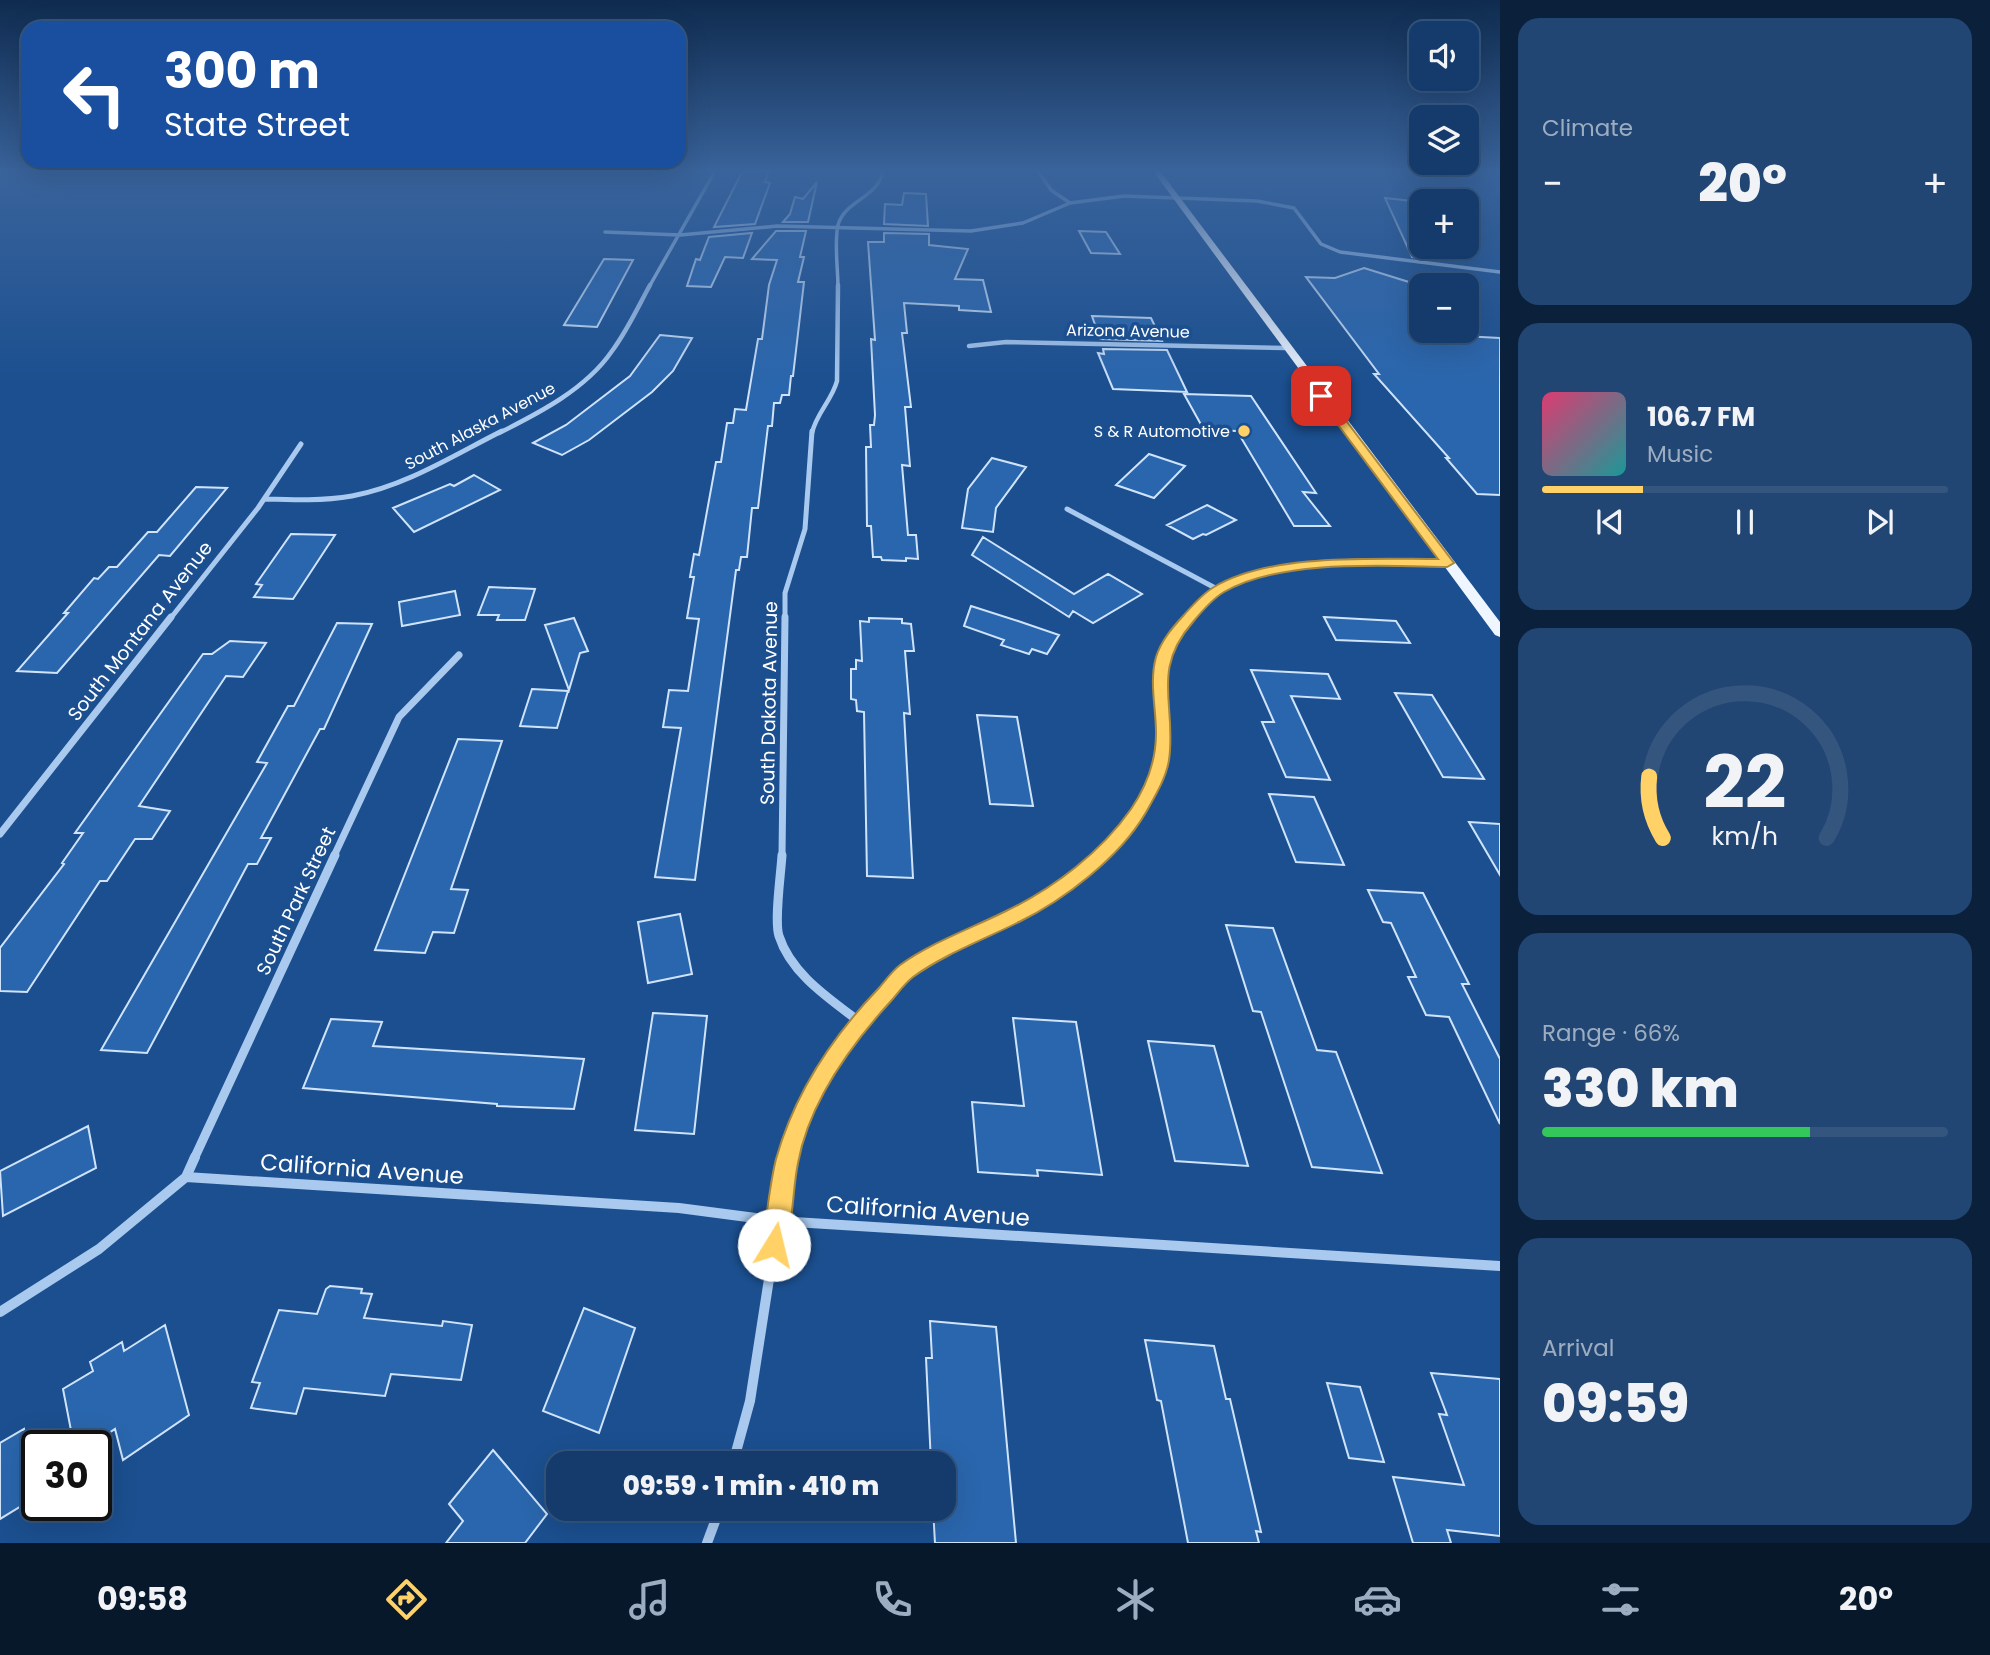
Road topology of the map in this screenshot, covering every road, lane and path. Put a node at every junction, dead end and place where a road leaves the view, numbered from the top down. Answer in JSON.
{"nodes":[{"id":1,"x":675,"y":243,"type":"edge"},
{"id":2,"x":838,"y":243,"type":"edge"},
{"id":3,"x":1208,"y":243,"type":"edge"},
{"id":4,"x":1320,"y":243,"type":"edge"},
{"id":5,"x":1500,"y":272,"type":"edge"},
{"id":6,"x":969,"y":346,"type":"dead end"},
{"id":7,"x":1286,"y":348,"type":"junction"},
{"id":8,"x":301,"y":444,"type":"dead end"},
{"id":9,"x":265,"y":499,"type":"junction"},
{"id":10,"x":1067,"y":509,"type":"dead end"},
{"id":11,"x":1447,"y":563,"type":"junction"},
{"id":12,"x":1219,"y":590,"type":"junction"},
{"id":13,"x":1500,"y":632,"type":"edge"},
{"id":14,"x":459,"y":655,"type":"dead end"},
{"id":15,"x":0,"y":834,"type":"edge"},
{"id":16,"x":860,"y":1021,"type":"junction"},
{"id":17,"x":186,"y":1177,"type":"junction"},
{"id":18,"x":778,"y":1221,"type":"junction"},
{"id":19,"x":1500,"y":1266,"type":"edge"},
{"id":20,"x":0,"y":1312,"type":"edge"},
{"id":21,"x":736,"y":1451,"type":"edge"},
{"id":22,"x":715,"y":1521,"type":"edge"},
{"id":23,"x":707,"y":1543,"type":"edge"}],
"edges":[{"from":1,"to":9,"type":"street","name":"South Alaska Avenue"},
{"from":2,"to":16,"type":"street","name":"South Dakota Avenue"},
{"from":3,"to":7,"type":"main road"},
{"from":4,"to":5,"type":"street"},
{"from":6,"to":7,"type":"street","name":"Arizona Avenue"},
{"from":7,"to":11,"type":"main road"},
{"from":8,"to":9,"type":"street","name":"South Montana Avenue"},
{"from":9,"to":15,"type":"street","name":"South Montana Avenue"},
{"from":10,"to":12,"type":"street"},
{"from":11,"to":12,"type":"street"},
{"from":11,"to":13,"type":"main road"},
{"from":12,"to":16,"type":"street"},
{"from":14,"to":17,"type":"street","name":"South Park Street"},
{"from":16,"to":18,"type":"street"},
{"from":17,"to":18,"type":"street","name":"California Avenue"},
{"from":17,"to":20,"type":"street"},
{"from":18,"to":19,"type":"street","name":"California Avenue"},
{"from":18,"to":21,"type":"street"},
{"from":22,"to":23,"type":"street"}]}
